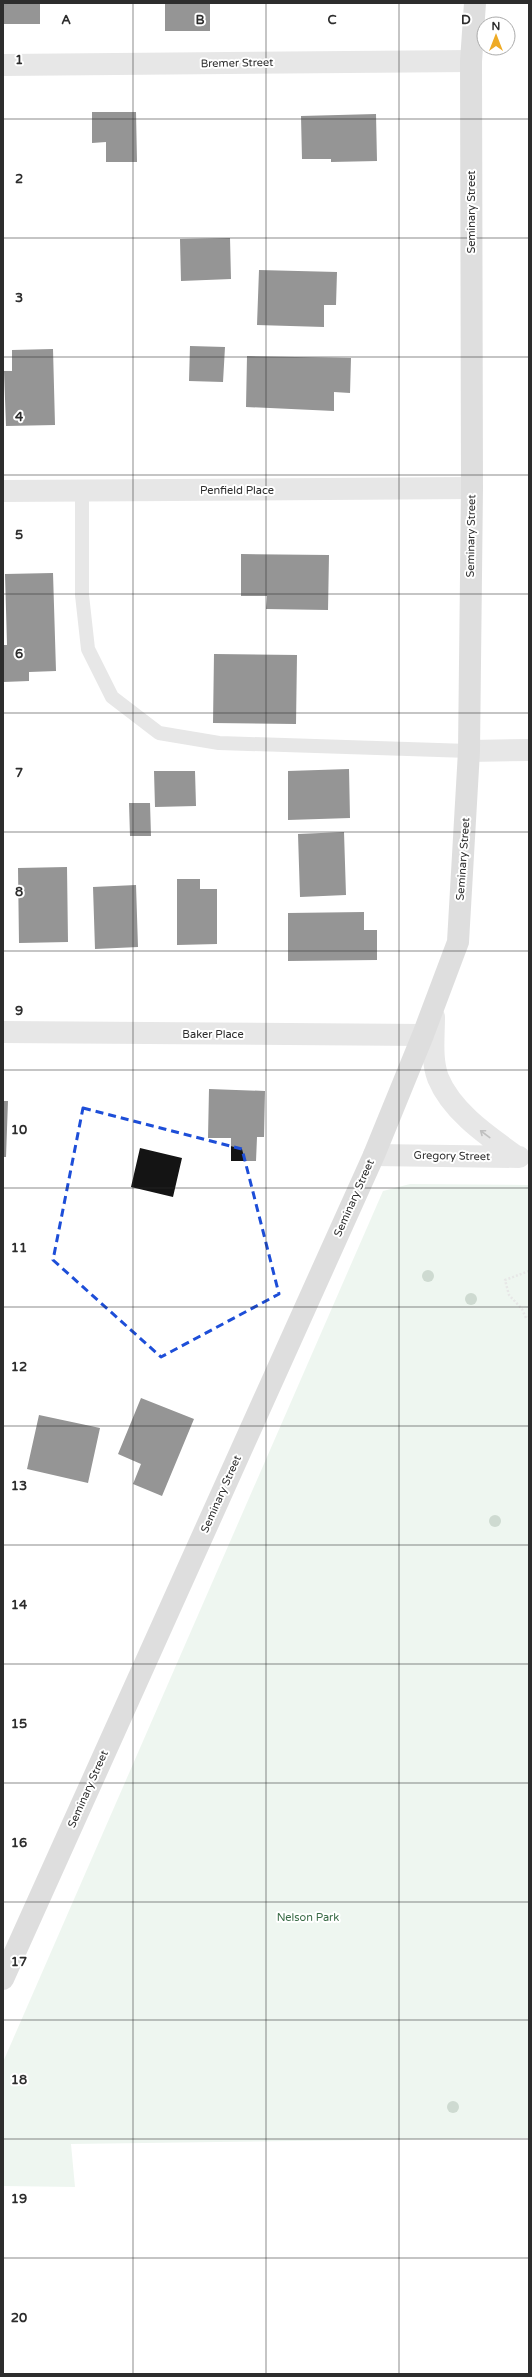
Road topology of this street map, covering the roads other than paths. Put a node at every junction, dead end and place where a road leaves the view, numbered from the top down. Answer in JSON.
{"nodes":[{"id":1,"x":463,"y":3,"type":"edge"},
{"id":2,"x":474,"y":3,"type":"edge"},
{"id":3,"x":470,"y":60,"type":"junction"},
{"id":4,"x":3,"y":66,"type":"edge"},
{"id":5,"x":472,"y":488,"type":"junction"},
{"id":6,"x":3,"y":491,"type":"edge"},
{"id":7,"x":82,"y":491,"type":"junction"},
{"id":8,"x":529,"y":750,"type":"edge"},
{"id":9,"x":469,"y":751,"type":"junction"},
{"id":10,"x":434,"y":1006,"type":"junction"},
{"id":11,"x":3,"y":1032,"type":"edge"},
{"id":12,"x":423,"y":1035,"type":"junction"},
{"id":13,"x":374,"y":1155,"type":"junction"},
{"id":14,"x":523,"y":1157,"type":"edge"},
{"id":15,"x":3,"y":1979,"type":"edge"}],
"edges":[{"from":1,"to":3,"type":"street","name":"Seminary Street"},
{"from":2,"to":3,"type":"street","name":"Seminary Street"},
{"from":3,"to":4,"type":"street","name":"Bremer Street"},
{"from":3,"to":5,"type":"street","name":"Seminary Street"},
{"from":5,"to":7,"type":"street","name":"Penfield Place"},
{"from":5,"to":9,"type":"street","name":"Seminary Street"},
{"from":6,"to":7,"type":"street","name":"Penfield Place"},
{"from":7,"to":9,"type":"lane"},
{"from":8,"to":9,"type":"street"},
{"from":9,"to":10,"type":"street","name":"Seminary Street"},
{"from":10,"to":12,"type":"street","name":"Seminary Street"},
{"from":14,"to":10,"type":"street","name":"Seminary Street","one_way":true},
{"from":11,"to":12,"type":"street","name":"Baker Place"},
{"from":12,"to":13,"type":"street","name":"Seminary Street"},
{"from":13,"to":14,"type":"street","name":"Gregory Street"},
{"from":13,"to":15,"type":"street","name":"Seminary Street"}]}
